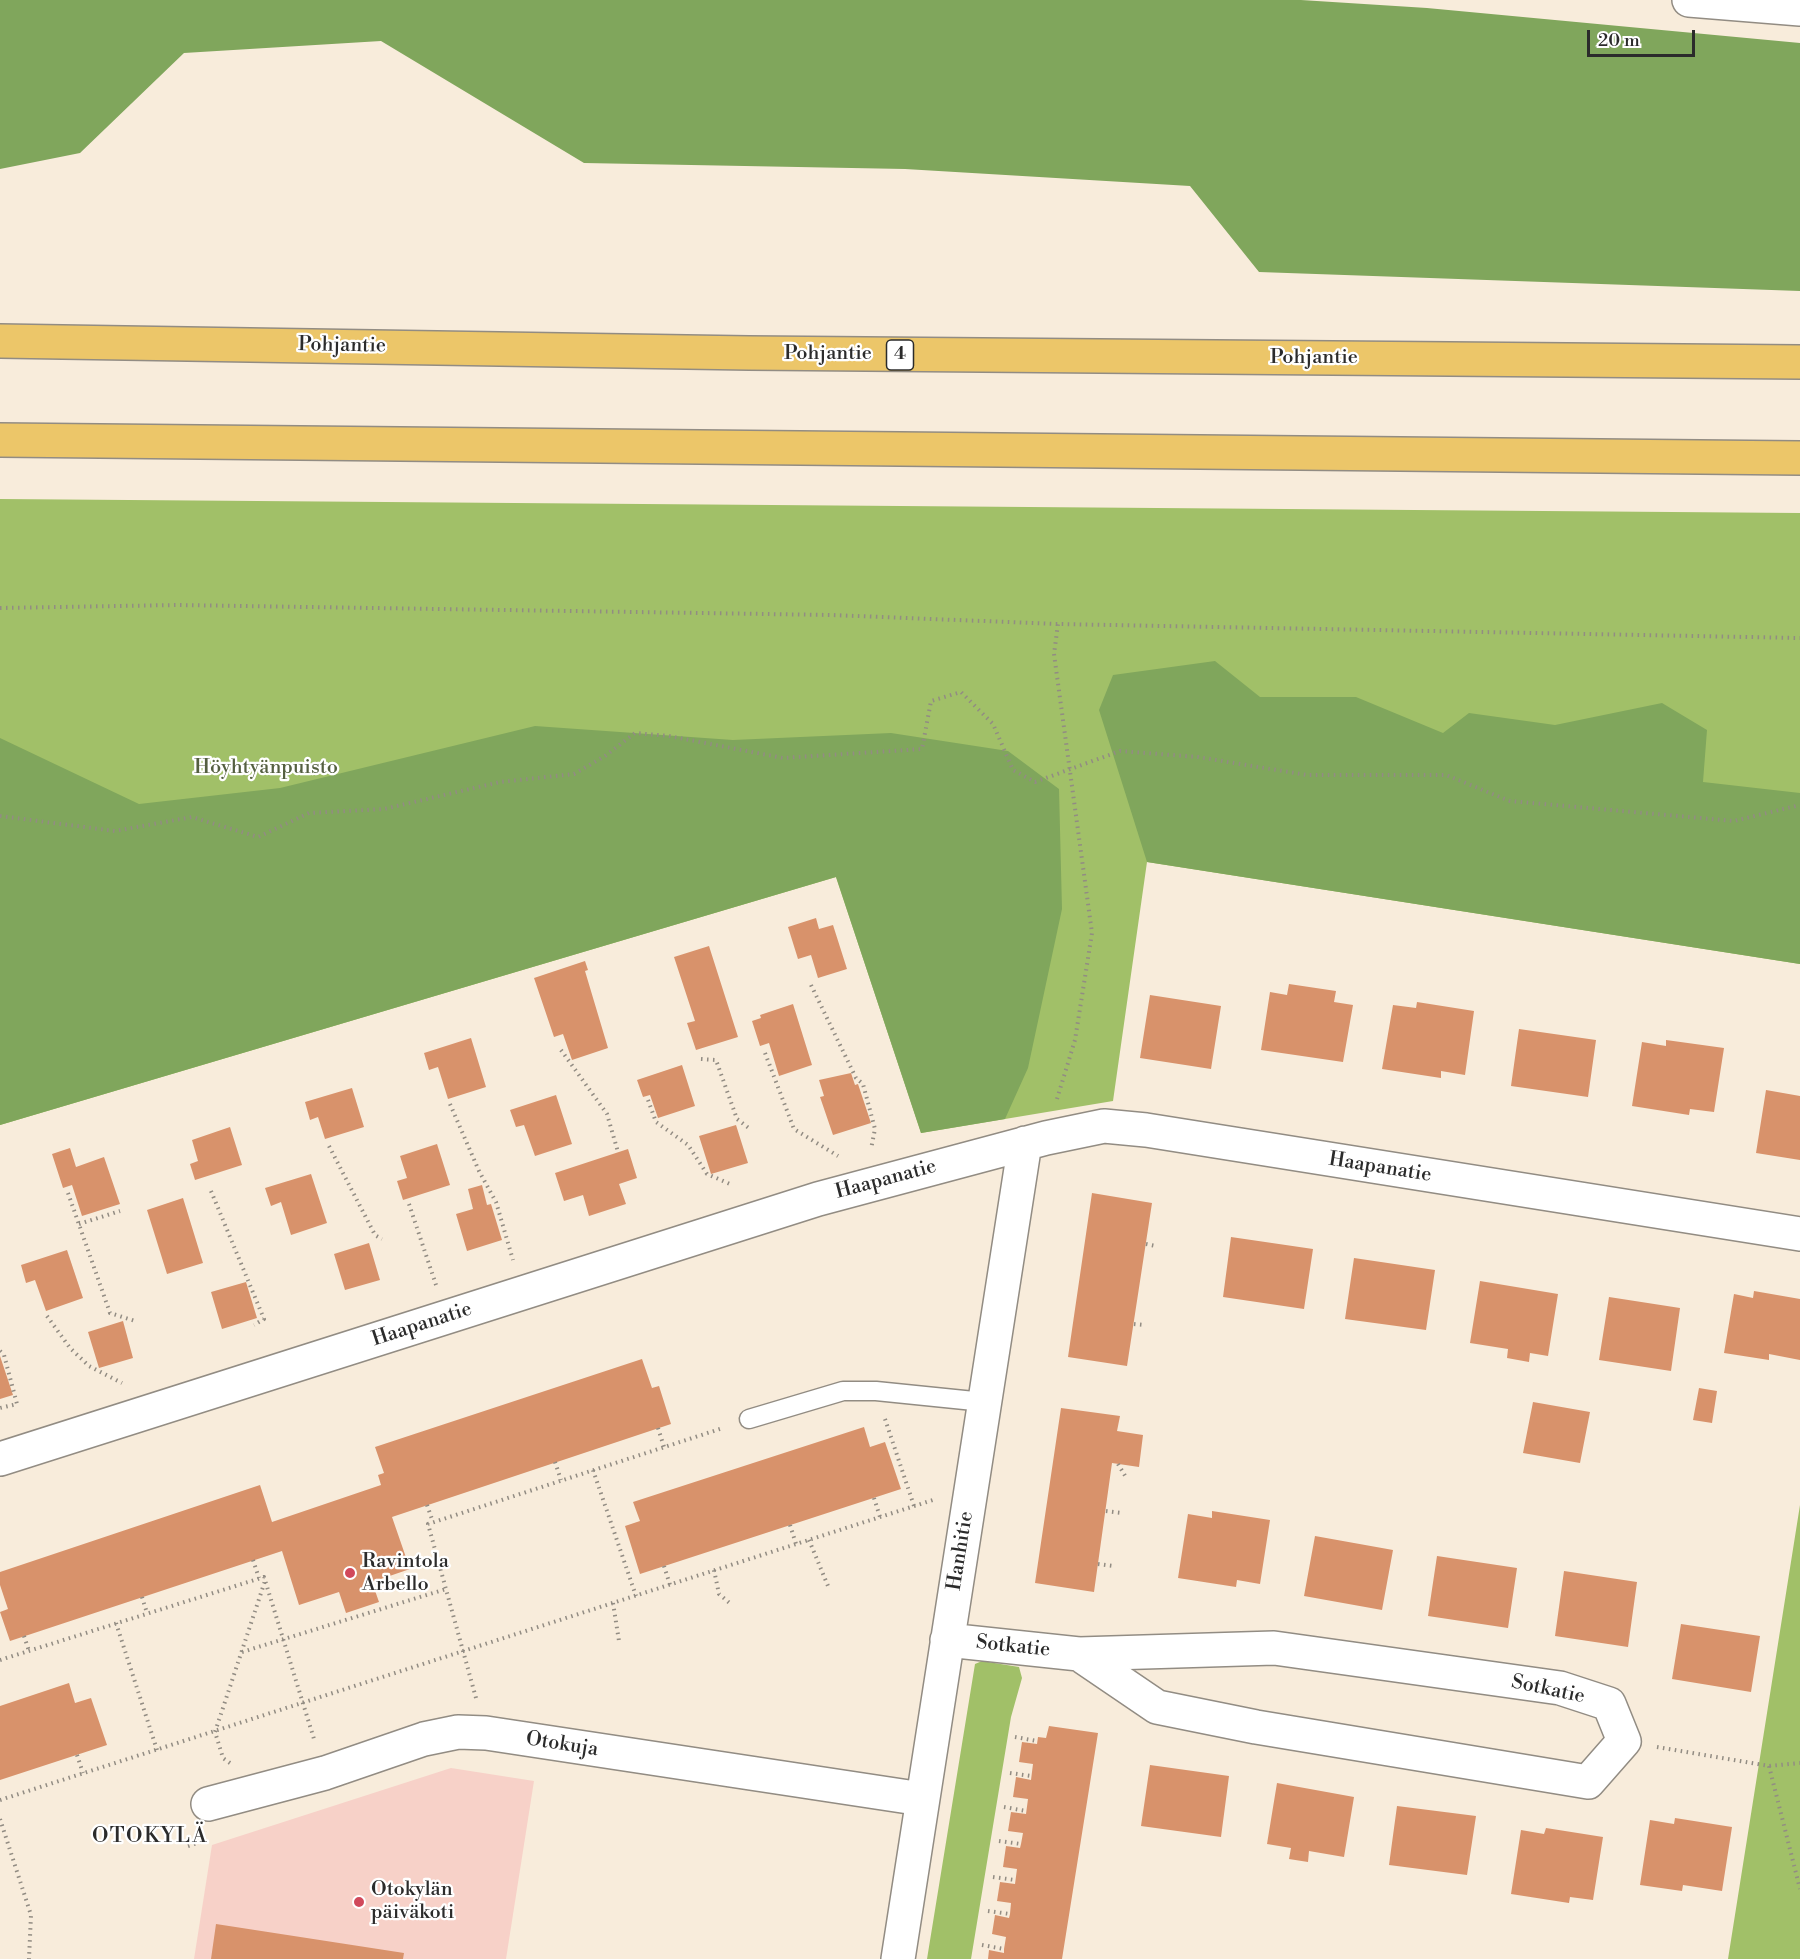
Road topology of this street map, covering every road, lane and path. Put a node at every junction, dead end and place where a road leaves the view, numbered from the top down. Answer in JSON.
{"nodes":[{"id":1,"x":1689,"y":0,"type":"edge"},
{"id":2,"x":1800,"y":9,"type":"edge"},
{"id":3,"x":0,"y":340,"type":"edge"},
{"id":4,"x":1800,"y":362,"type":"edge"},
{"id":5,"x":0,"y":440,"type":"edge"},
{"id":6,"x":1800,"y":458,"type":"edge"},
{"id":7,"x":0,"y":608,"type":"edge"},
{"id":8,"x":1058,"y":624,"type":"junction"},
{"id":9,"x":1800,"y":638,"type":"edge"},
{"id":10,"x":1071,"y":768,"type":"junction"},
{"id":11,"x":1800,"y":805,"type":"edge"},
{"id":12,"x":0,"y":816,"type":"edge"},
{"id":13,"x":811,"y":985,"type":"dead end"},
{"id":14,"x":561,"y":1050,"type":"dead end"},
{"id":15,"x":765,"y":1053,"type":"dead end"},
{"id":16,"x":701,"y":1059,"type":"dead end"},
{"id":17,"x":648,"y":1100,"type":"dead end"},
{"id":18,"x":450,"y":1104,"type":"dead end"},
{"id":19,"x":750,"y":1129,"type":"dead end"},
{"id":20,"x":1035,"y":1140,"type":"junction"},
{"id":21,"x":329,"y":1146,"type":"dead end"},
{"id":22,"x":870,"y":1151,"type":"dead end"},
{"id":23,"x":618,"y":1152,"type":"dead end"},
{"id":24,"x":845,"y":1160,"type":"dead end"},
{"id":25,"x":730,"y":1184,"type":"dead end"},
{"id":26,"x":211,"y":1191,"type":"dead end"},
{"id":27,"x":68,"y":1193,"type":"dead end"},
{"id":28,"x":410,"y":1204,"type":"dead end"},
{"id":29,"x":120,"y":1211,"type":"dead end"},
{"id":30,"x":79,"y":1224,"type":"junction"},
{"id":31,"x":1800,"y":1234,"type":"edge"},
{"id":32,"x":382,"y":1239,"type":"dead end"},
{"id":33,"x":1146,"y":1244,"type":"dead end"},
{"id":34,"x":1156,"y":1246,"type":"dead end"},
{"id":35,"x":522,"y":1293,"type":"junction"},
{"id":36,"x":47,"y":1316,"type":"dead end"},
{"id":37,"x":447,"y":1317,"type":"junction"},
{"id":38,"x":135,"y":1321,"type":"dead end"},
{"id":39,"x":1134,"y":1324,"type":"dead end"},
{"id":40,"x":254,"y":1325,"type":"dead end"},
{"id":41,"x":1144,"y":1325,"type":"dead end"},
{"id":42,"x":0,"y":1351,"type":"edge"},
{"id":43,"x":123,"y":1383,"type":"dead end"},
{"id":44,"x":876,"y":1391,"type":"junction"},
{"id":45,"x":984,"y":1402,"type":"junction"},
{"id":46,"x":0,"y":1408,"type":"edge"},
{"id":47,"x":748,"y":1419,"type":"joint"},
{"id":48,"x":658,"y":1428,"type":"dead end"},
{"id":49,"x":664,"y":1447,"type":"junction"},
{"id":50,"x":0,"y":1460,"type":"edge"},
{"id":51,"x":555,"y":1462,"type":"dead end"},
{"id":52,"x":1119,"y":1464,"type":"dead end"},
{"id":53,"x":593,"y":1470,"type":"junction"},
{"id":54,"x":1127,"y":1479,"type":"dead end"},
{"id":55,"x":561,"y":1480,"type":"junction"},
{"id":56,"x":874,"y":1498,"type":"dead end"},
{"id":57,"x":939,"y":1498,"type":"dead end"},
{"id":58,"x":427,"y":1505,"type":"dead end"},
{"id":59,"x":914,"y":1506,"type":"junction"},
{"id":60,"x":1106,"y":1511,"type":"dead end"},
{"id":61,"x":1122,"y":1513,"type":"dead end"},
{"id":62,"x":880,"y":1517,"type":"junction"},
{"id":63,"x":433,"y":1522,"type":"junction"},
{"id":64,"x":790,"y":1525,"type":"dead end"},
{"id":65,"x":809,"y":1540,"type":"junction"},
{"id":66,"x":796,"y":1544,"type":"junction"},
{"id":67,"x":253,"y":1560,"type":"dead end"},
{"id":68,"x":1098,"y":1564,"type":"dead end"},
{"id":69,"x":664,"y":1566,"type":"dead end"},
{"id":70,"x":1113,"y":1566,"type":"dead end"},
{"id":71,"x":714,"y":1570,"type":"junction"},
{"id":72,"x":259,"y":1578,"type":"junction"},
{"id":73,"x":670,"y":1585,"type":"junction"},
{"id":74,"x":828,"y":1586,"type":"dead end"},
{"id":75,"x":446,"y":1589,"type":"junction"},
{"id":76,"x":636,"y":1596,"type":"junction"},
{"id":77,"x":142,"y":1597,"type":"dead end"},
{"id":78,"x":613,"y":1603,"type":"junction"},
{"id":79,"x":732,"y":1605,"type":"dead end"},
{"id":80,"x":147,"y":1613,"type":"junction"},
{"id":81,"x":116,"y":1623,"type":"junction"},
{"id":82,"x":24,"y":1636,"type":"dead end"},
{"id":83,"x":947,"y":1640,"type":"junction"},
{"id":84,"x":284,"y":1641,"type":"junction"},
{"id":85,"x":619,"y":1641,"type":"dead end"},
{"id":86,"x":29,"y":1651,"type":"junction"},
{"id":87,"x":463,"y":1651,"type":"junction"},
{"id":88,"x":242,"y":1652,"type":"dead end"},
{"id":89,"x":1079,"y":1654,"type":"junction"},
{"id":90,"x":0,"y":1660,"type":"edge"},
{"id":91,"x":303,"y":1703,"type":"junction"},
{"id":92,"x":486,"y":1733,"type":"junction"},
{"id":93,"x":1015,"y":1737,"type":"dead end"},
{"id":94,"x":1037,"y":1741,"type":"dead end"},
{"id":95,"x":1624,"y":1741,"type":"junction"},
{"id":96,"x":157,"y":1750,"type":"junction"},
{"id":97,"x":76,"y":1755,"type":"dead end"},
{"id":98,"x":1800,"y":1762,"type":"edge"},
{"id":99,"x":1769,"y":1766,"type":"junction"},
{"id":100,"x":83,"y":1773,"type":"junction"},
{"id":101,"x":325,"y":1773,"type":"junction"},
{"id":102,"x":1010,"y":1773,"type":"dead end"},
{"id":103,"x":1031,"y":1776,"type":"dead end"},
{"id":104,"x":0,"y":1799,"type":"edge"},
{"id":105,"x":922,"y":1799,"type":"junction"},
{"id":106,"x":208,"y":1804,"type":"dead end"},
{"id":107,"x":1004,"y":1807,"type":"dead end"},
{"id":108,"x":1026,"y":1811,"type":"dead end"},
{"id":109,"x":0,"y":1819,"type":"edge"},
{"id":110,"x":209,"y":1839,"type":"dead end"},
{"id":111,"x":999,"y":1841,"type":"dead end"},
{"id":112,"x":1021,"y":1844,"type":"dead end"},
{"id":113,"x":188,"y":1846,"type":"dead end"},
{"id":114,"x":993,"y":1877,"type":"dead end"},
{"id":115,"x":1015,"y":1880,"type":"dead end"},
{"id":116,"x":1800,"y":1888,"type":"edge"},
{"id":117,"x":988,"y":1911,"type":"dead end"},
{"id":118,"x":1010,"y":1914,"type":"dead end"},
{"id":119,"x":982,"y":1945,"type":"dead end"},
{"id":120,"x":1005,"y":1949,"type":"dead end"},
{"id":121,"x":29,"y":1959,"type":"edge"},
{"id":122,"x":898,"y":1959,"type":"edge"}],
"edges":[{"from":1,"to":2,"type":"street"},
{"from":3,"to":4,"type":"highway","name":"Pohjantie","number":"4"},
{"from":5,"to":6,"type":"highway"},
{"from":7,"to":8,"type":"path"},
{"from":8,"to":9,"type":"path"},
{"from":8,"to":10,"type":"path"},
{"from":10,"to":11,"type":"path"},
{"from":10,"to":12,"type":"path"},
{"from":10,"to":20,"type":"path"},
{"from":13,"to":22,"type":"path"},
{"from":14,"to":23,"type":"path"},
{"from":15,"to":24,"type":"path"},
{"from":16,"to":19,"type":"path"},
{"from":17,"to":25,"type":"path"},
{"from":18,"to":35,"type":"path"},
{"from":20,"to":31,"type":"street","name":"Haapanatie"},
{"from":20,"to":35,"type":"street","name":"Haapanatie"},
{"from":20,"to":45,"type":"street","name":"Hanhitie"},
{"from":21,"to":32,"type":"path"},
{"from":26,"to":40,"type":"path"},
{"from":27,"to":30,"type":"path"},
{"from":28,"to":37,"type":"path"},
{"from":29,"to":30,"type":"path"},
{"from":30,"to":38,"type":"path"},
{"from":33,"to":34,"type":"path"},
{"from":35,"to":37,"type":"street","name":"Haapanatie"},
{"from":36,"to":43,"type":"path"},
{"from":37,"to":50,"type":"street","name":"Haapanatie"},
{"from":39,"to":41,"type":"path"},
{"from":42,"to":46,"type":"path"},
{"from":44,"to":45,"type":"lane"},
{"from":44,"to":47,"type":"lane"},
{"from":44,"to":59,"type":"path"},
{"from":45,"to":83,"type":"street","name":"Hanhitie"},
{"from":47,"to":49,"type":"path"},
{"from":48,"to":49,"type":"path"},
{"from":49,"to":53,"type":"path"},
{"from":51,"to":55,"type":"path"},
{"from":52,"to":54,"type":"path"},
{"from":53,"to":55,"type":"path"},
{"from":53,"to":76,"type":"path"},
{"from":55,"to":63,"type":"path"},
{"from":56,"to":62,"type":"path"},
{"from":57,"to":59,"type":"path"},
{"from":58,"to":63,"type":"path"},
{"from":59,"to":62,"type":"path"},
{"from":60,"to":61,"type":"path"},
{"from":62,"to":65,"type":"path"},
{"from":63,"to":75,"type":"path"},
{"from":64,"to":66,"type":"path"},
{"from":65,"to":66,"type":"path"},
{"from":65,"to":74,"type":"path"},
{"from":66,"to":71,"type":"path"},
{"from":67,"to":72,"type":"path"},
{"from":68,"to":70,"type":"path"},
{"from":69,"to":73,"type":"path"},
{"from":71,"to":73,"type":"path"},
{"from":71,"to":79,"type":"path"},
{"from":72,"to":80,"type":"path"},
{"from":72,"to":84,"type":"path"},
{"from":73,"to":76,"type":"path"},
{"from":75,"to":84,"type":"path"},
{"from":75,"to":87,"type":"path"},
{"from":76,"to":78,"type":"path"},
{"from":77,"to":80,"type":"path"},
{"from":78,"to":85,"type":"path"},
{"from":78,"to":87,"type":"path"},
{"from":80,"to":81,"type":"path"},
{"from":81,"to":86,"type":"path"},
{"from":81,"to":96,"type":"path"},
{"from":82,"to":86,"type":"path"},
{"from":83,"to":89,"type":"street","name":"Sotkatie"},
{"from":83,"to":105,"type":"street","name":"Hanhitie"},
{"from":84,"to":88,"type":"path"},
{"from":84,"to":91,"type":"path"},
{"from":86,"to":90,"type":"path"},
{"from":87,"to":91,"type":"path"},
{"from":87,"to":92,"type":"path"},
{"from":89,"to":95,"type":"street","name":"Sotkatie"},
{"from":89,"to":95,"type":"street","name":"Sotkatie"},
{"from":91,"to":96,"type":"path"},
{"from":91,"to":101,"type":"path"},
{"from":92,"to":101,"type":"street","name":"Otokuja"},
{"from":92,"to":105,"type":"street","name":"Otokuja"},
{"from":93,"to":94,"type":"path"},
{"from":95,"to":99,"type":"path"},
{"from":96,"to":100,"type":"path"},
{"from":97,"to":100,"type":"path"},
{"from":98,"to":99,"type":"path"},
{"from":99,"to":116,"type":"path"},
{"from":100,"to":104,"type":"path"},
{"from":101,"to":106,"type":"street","name":"Otokuja"},
{"from":102,"to":103,"type":"path"},
{"from":105,"to":122,"type":"street","name":"Hanhitie"},
{"from":107,"to":108,"type":"path"},
{"from":109,"to":121,"type":"path"},
{"from":110,"to":113,"type":"path"},
{"from":111,"to":112,"type":"path"},
{"from":114,"to":115,"type":"path"},
{"from":117,"to":118,"type":"path"},
{"from":119,"to":120,"type":"path"}]}
